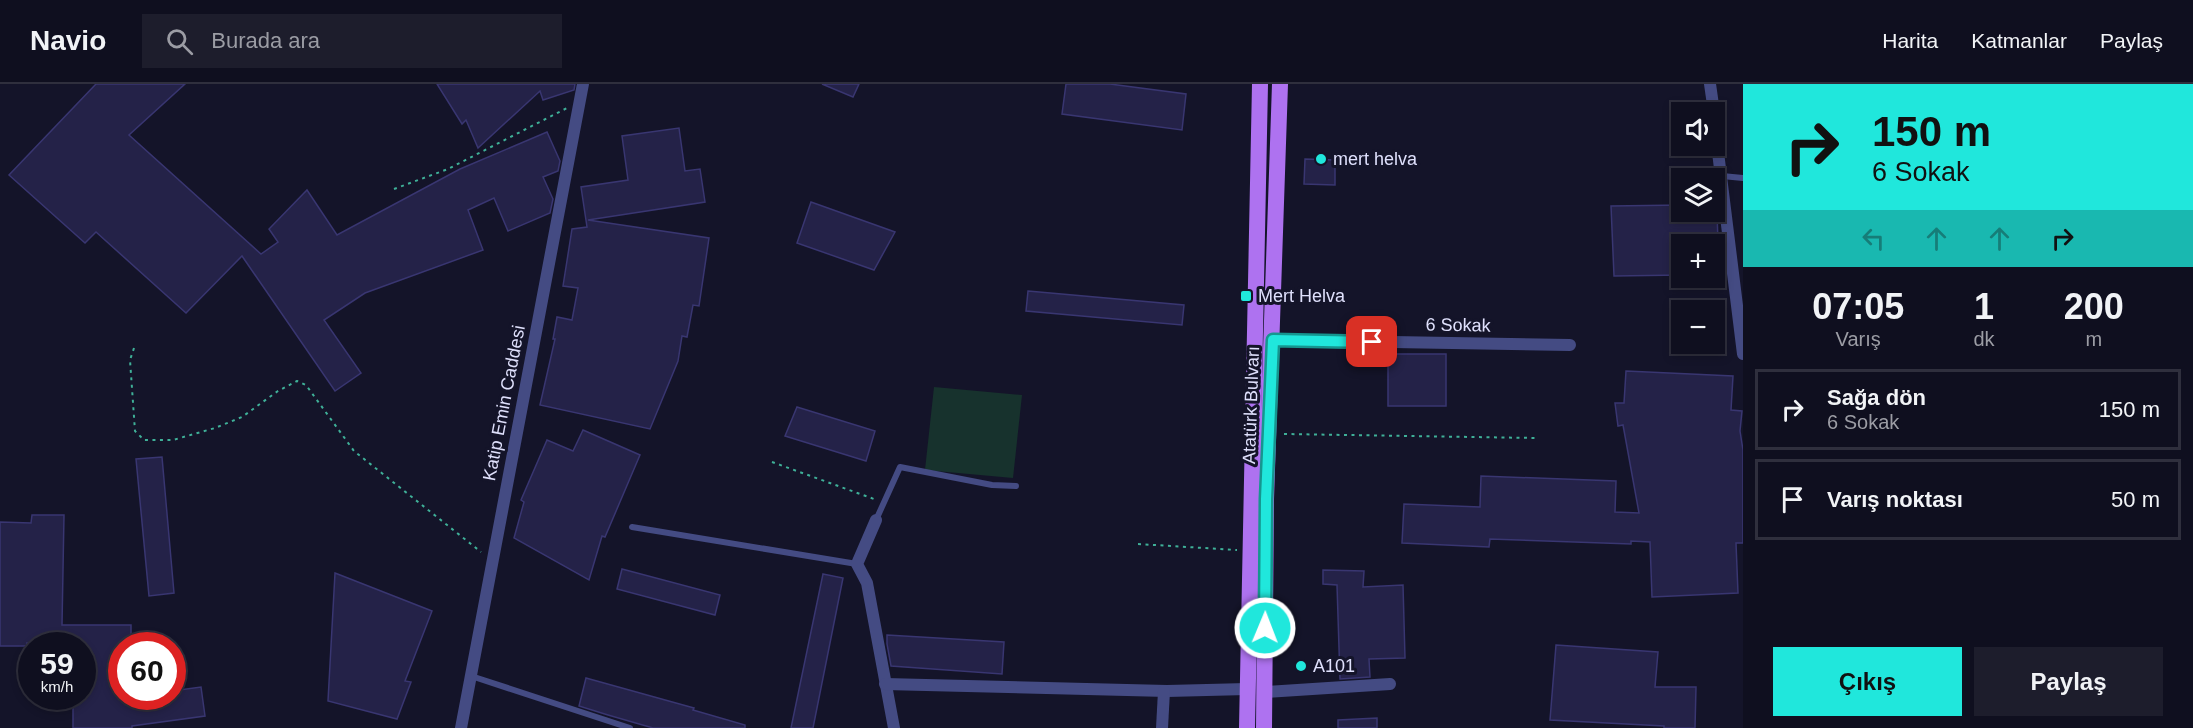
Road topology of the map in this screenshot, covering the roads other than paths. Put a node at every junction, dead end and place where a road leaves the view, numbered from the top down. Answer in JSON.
{"nodes":[{"id":1,"x":583,"y":84,"type":"edge"},
{"id":2,"x":1260,"y":84,"type":"edge"},
{"id":3,"x":1280,"y":84,"type":"edge"},
{"id":4,"x":1710,"y":84,"type":"edge"},
{"id":5,"x":1713,"y":102,"type":"edge"},
{"id":6,"x":1725,"y":176,"type":"edge"},
{"id":7,"x":1743,"y":178,"type":"edge"},
{"id":8,"x":1725,"y":208,"type":"edge"},
{"id":9,"x":1273,"y":340,"type":"junction"},
{"id":10,"x":1570,"y":345,"type":"dead end"},
{"id":11,"x":1743,"y":354,"type":"edge"},
{"id":12,"x":1016,"y":486,"type":"dead end"},
{"id":13,"x":876,"y":520,"type":"joint"},
{"id":14,"x":632,"y":527,"type":"dead end"},
{"id":15,"x":857,"y":564,"type":"junction"},
{"id":16,"x":471,"y":676,"type":"junction"},
{"id":17,"x":885,"y":684,"type":"junction"},
{"id":18,"x":1390,"y":684,"type":"dead end"},
{"id":19,"x":1247,"y":689,"type":"junction"},
{"id":20,"x":1164,"y":691,"type":"junction"},
{"id":21,"x":1264,"y":692,"type":"junction"},
{"id":22,"x":461,"y":728,"type":"edge"},
{"id":23,"x":630,"y":728,"type":"edge"},
{"id":24,"x":894,"y":728,"type":"edge"},
{"id":25,"x":1162,"y":728,"type":"edge"},
{"id":26,"x":1246,"y":728,"type":"edge"},
{"id":27,"x":1264,"y":728,"type":"edge"}],
"edges":[{"from":1,"to":16,"type":"street","name":"Katip Emin Caddesi"},
{"from":2,"to":19,"type":"main road","name":"Atatürk Bulvarı"},
{"from":3,"to":9,"type":"main road","name":"Atatürk Bulvarı"},
{"from":4,"to":5,"type":"street"},
{"from":6,"to":7,"type":"lane"},
{"from":8,"to":11,"type":"street"},
{"from":9,"to":10,"type":"street","name":"6 Sokak"},
{"from":9,"to":21,"type":"main road","name":"Atatürk Bulvarı"},
{"from":12,"to":13,"type":"lane"},
{"from":13,"to":15,"type":"street"},
{"from":14,"to":15,"type":"lane"},
{"from":15,"to":17,"type":"street"},
{"from":16,"to":22,"type":"street","name":"Katip Emin Caddesi"},
{"from":16,"to":23,"type":"lane"},
{"from":17,"to":20,"type":"street"},
{"from":17,"to":24,"type":"street"},
{"from":18,"to":21,"type":"street"},
{"from":19,"to":20,"type":"street"},
{"from":19,"to":26,"type":"main road","name":"Atatürk Bulvarı"},
{"from":20,"to":25,"type":"street"},
{"from":21,"to":27,"type":"main road","name":"Atatürk Bulvarı"}]}
